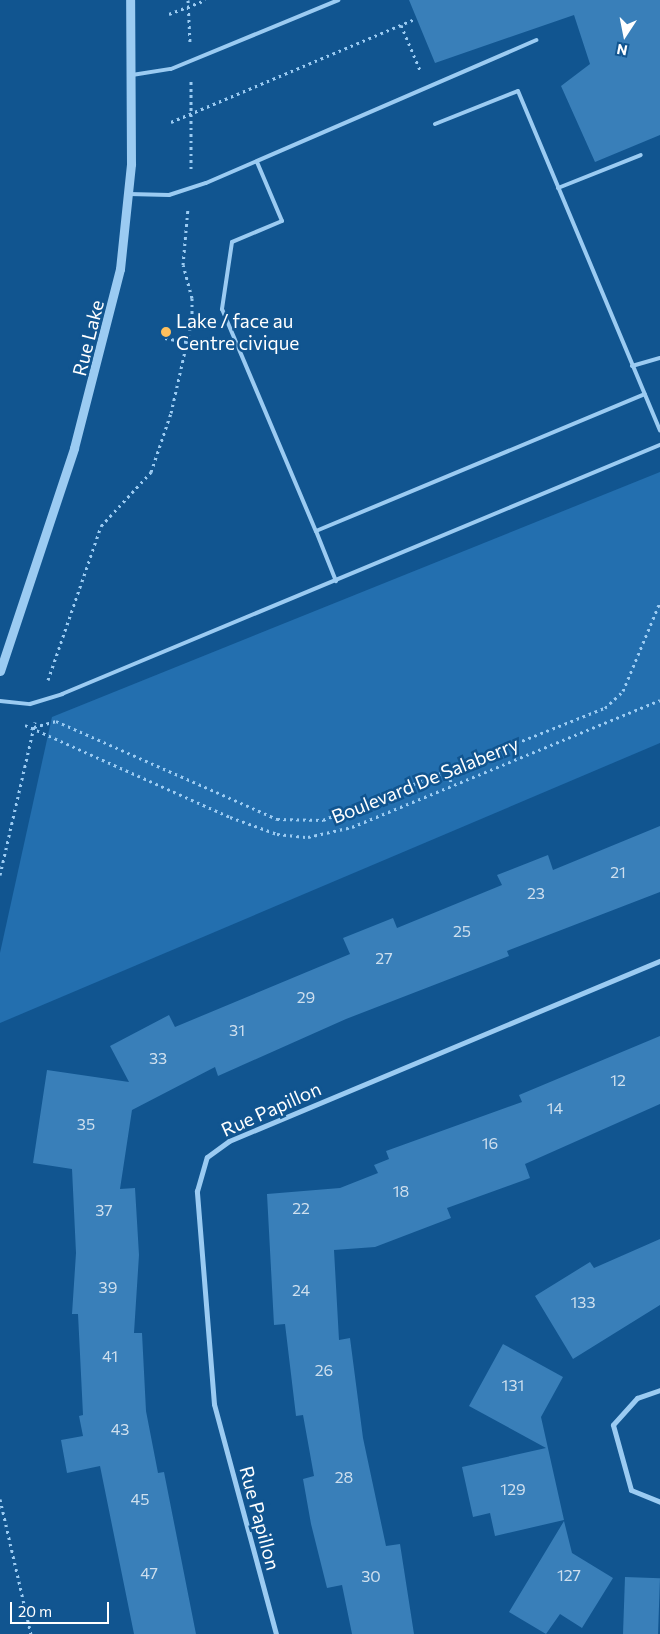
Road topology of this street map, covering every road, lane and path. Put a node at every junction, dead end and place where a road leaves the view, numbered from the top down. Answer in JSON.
{"nodes":[{"id":1,"x":130,"y":0,"type":"edge"},
{"id":2,"x":188,"y":0,"type":"edge"},
{"id":3,"x":205,"y":0,"type":"edge"},
{"id":4,"x":338,"y":0,"type":"edge"},
{"id":5,"x":189,"y":6,"type":"junction"},
{"id":6,"x":169,"y":14,"type":"dead end"},
{"id":7,"x":413,"y":20,"type":"dead end"},
{"id":8,"x":401,"y":25,"type":"junction"},
{"id":9,"x":190,"y":26,"type":"dead end"},
{"id":10,"x":536,"y":40,"type":"dead end"},
{"id":11,"x":420,"y":72,"type":"dead end"},
{"id":12,"x":132,"y":75,"type":"junction"},
{"id":13,"x":192,"y":92,"type":"dead end"},
{"id":14,"x":192,"y":113,"type":"junction"},
{"id":15,"x":171,"y":122,"type":"dead end"},
{"id":16,"x":435,"y":124,"type":"dead end"},
{"id":17,"x":641,"y":155,"type":"dead end"},
{"id":18,"x":257,"y":162,"type":"junction"},
{"id":19,"x":191,"y":166,"type":"dead end"},
{"id":20,"x":558,"y":188,"type":"junction"},
{"id":21,"x":129,"y":194,"type":"junction"},
{"id":22,"x":188,"y":213,"type":"dead end"},
{"id":23,"x":165,"y":338,"type":"dead end"},
{"id":24,"x":188,"y":343,"type":"junction"},
{"id":25,"x":220,"y":348,"type":"dead end"},
{"id":26,"x":660,"y":358,"type":"edge"},
{"id":27,"x":632,"y":366,"type":"junction"},
{"id":28,"x":644,"y":394,"type":"junction"},
{"id":29,"x":660,"y":430,"type":"edge"},
{"id":30,"x":660,"y":445,"type":"edge"},
{"id":31,"x":316,"y":531,"type":"junction"},
{"id":32,"x":336,"y":581,"type":"junction"},
{"id":33,"x":660,"y":602,"type":"edge"},
{"id":34,"x":0,"y":671,"type":"edge"},
{"id":35,"x":49,"y":675,"type":"dead end"},
{"id":36,"x":660,"y":700,"type":"edge"},
{"id":37,"x":0,"y":701,"type":"edge"},
{"id":38,"x":25,"y":724,"type":"dead end"},
{"id":39,"x":34,"y":727,"type":"junction"},
{"id":40,"x":448,"y":773,"type":"junction"},
{"id":41,"x":452,"y":785,"type":"junction"},
{"id":42,"x":0,"y":874,"type":"edge"},
{"id":43,"x":660,"y":961,"type":"edge"},
{"id":44,"x":660,"y":1390,"type":"edge"},
{"id":45,"x":0,"y":1499,"type":"edge"},
{"id":46,"x":660,"y":1502,"type":"edge"},
{"id":47,"x":31,"y":1634,"type":"edge"},
{"id":48,"x":276,"y":1634,"type":"edge"}],
"edges":[{"from":1,"to":12,"type":"street","name":"Rue Lake"},
{"from":2,"to":5,"type":"path"},
{"from":3,"to":5,"type":"path"},
{"from":4,"to":12,"type":"lane"},
{"from":5,"to":6,"type":"path"},
{"from":5,"to":9,"type":"path"},
{"from":7,"to":8,"type":"path"},
{"from":8,"to":11,"type":"path"},
{"from":8,"to":14,"type":"path"},
{"from":10,"to":18,"type":"lane"},
{"from":12,"to":21,"type":"street","name":"Rue Lake"},
{"from":13,"to":14,"type":"path"},
{"from":14,"to":15,"type":"path"},
{"from":14,"to":19,"type":"path"},
{"from":16,"to":20,"type":"lane"},
{"from":17,"to":20,"type":"lane"},
{"from":18,"to":21,"type":"lane"},
{"from":18,"to":31,"type":"lane"},
{"from":20,"to":27,"type":"lane"},
{"from":21,"to":34,"type":"street","name":"Rue Lake"},
{"from":22,"to":24,"type":"path"},
{"from":23,"to":24,"type":"path"},
{"from":24,"to":25,"type":"path"},
{"from":24,"to":35,"type":"path"},
{"from":26,"to":27,"type":"lane"},
{"from":27,"to":28,"type":"lane"},
{"from":28,"to":29,"type":"lane"},
{"from":28,"to":31,"type":"lane"},
{"from":30,"to":32,"type":"lane"},
{"from":31,"to":32,"type":"lane"},
{"from":32,"to":37,"type":"lane"},
{"from":33,"to":40,"type":"path"},
{"from":36,"to":41,"type":"path","name":"Boulevard De Salaberry"},
{"from":38,"to":39,"type":"path","name":"Boulevard De Salaberry"},
{"from":39,"to":40,"type":"path"},
{"from":39,"to":41,"type":"path","name":"Boulevard De Salaberry"},
{"from":39,"to":42,"type":"path"},
{"from":40,"to":41,"type":"path"},
{"from":43,"to":48,"type":"street","name":"Rue Papillon"},
{"from":44,"to":46,"type":"street"},
{"from":45,"to":47,"type":"path"}]}
